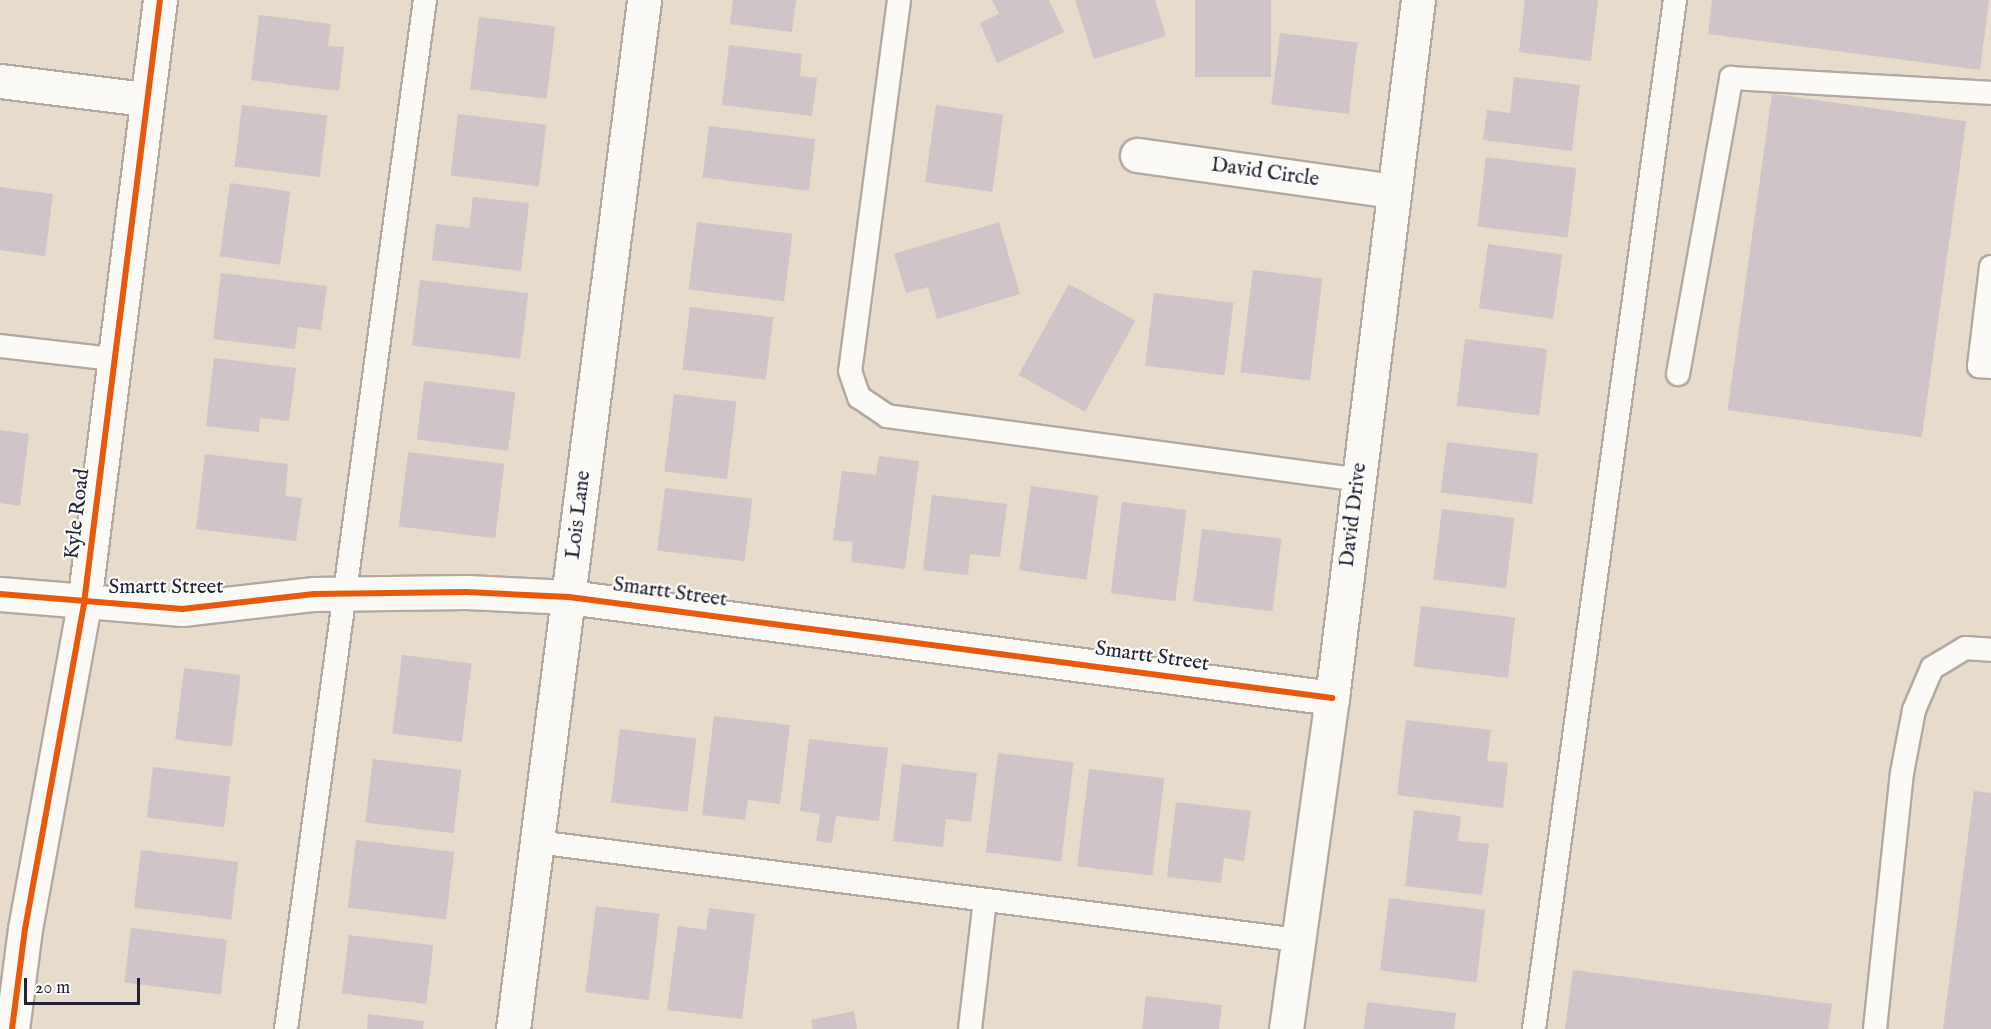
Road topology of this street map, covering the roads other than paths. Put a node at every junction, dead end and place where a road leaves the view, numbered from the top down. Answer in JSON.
{"nodes":[{"id":1,"x":160,"y":0,"type":"edge"},
{"id":2,"x":425,"y":0,"type":"edge"},
{"id":3,"x":644,"y":0,"type":"edge"},
{"id":4,"x":899,"y":0,"type":"edge"},
{"id":5,"x":1418,"y":0,"type":"edge"},
{"id":6,"x":1676,"y":0,"type":"edge"},
{"id":7,"x":0,"y":81,"type":"edge"},
{"id":8,"x":1991,"y":93,"type":"edge"},
{"id":9,"x":144,"y":99,"type":"junction"},
{"id":10,"x":1137,"y":155,"type":"dead end"},
{"id":11,"x":1393,"y":191,"type":"junction"},
{"id":12,"x":1991,"y":267,"type":"edge"},
{"id":13,"x":0,"y":346,"type":"edge"},
{"id":14,"x":113,"y":359,"type":"junction"},
{"id":15,"x":1991,"y":367,"type":"edge"},
{"id":16,"x":1678,"y":374,"type":"dead end"},
{"id":17,"x":1359,"y":480,"type":"junction"},
{"id":18,"x":344,"y":593,"type":"junction"},
{"id":19,"x":0,"y":594,"type":"edge"},
{"id":20,"x":569,"y":597,"type":"junction"},
{"id":21,"x":84,"y":603,"type":"junction"},
{"id":22,"x":1991,"y":650,"type":"edge"},
{"id":23,"x":1332,"y":698,"type":"junction"},
{"id":24,"x":537,"y":842,"type":"junction"},
{"id":25,"x":985,"y":900,"type":"junction"},
{"id":26,"x":1298,"y":940,"type":"junction"},
{"id":27,"x":12,"y":1029,"type":"edge"},
{"id":28,"x":286,"y":1029,"type":"edge"},
{"id":29,"x":513,"y":1029,"type":"edge"},
{"id":30,"x":970,"y":1029,"type":"edge"},
{"id":31,"x":1286,"y":1029,"type":"edge"},
{"id":32,"x":1534,"y":1029,"type":"edge"},
{"id":33,"x":1875,"y":1029,"type":"edge"}],
"edges":[{"from":1,"to":9,"type":"street","name":"Kyle Road"},
{"from":2,"to":18,"type":"lane"},
{"from":3,"to":20,"type":"street","name":"Lois Lane"},
{"from":4,"to":17,"type":"lane"},
{"from":5,"to":11,"type":"street","name":"David Drive"},
{"from":6,"to":32,"type":"lane"},
{"from":7,"to":9,"type":"street"},
{"from":8,"to":16,"type":"lane"},
{"from":9,"to":14,"type":"street","name":"Kyle Road"},
{"from":10,"to":11,"type":"street","name":"David Circle"},
{"from":11,"to":17,"type":"street","name":"David Drive"},
{"from":12,"to":15,"type":"lane"},
{"from":13,"to":14,"type":"lane"},
{"from":14,"to":21,"type":"street","name":"Kyle Road"},
{"from":17,"to":23,"type":"street","name":"David Drive"},
{"from":18,"to":20,"type":"street","name":"Smartt Street"},
{"from":18,"to":21,"type":"street","name":"Smartt Street"},
{"from":18,"to":28,"type":"lane"},
{"from":19,"to":21,"type":"street","name":"Smartt Street"},
{"from":20,"to":23,"type":"street","name":"Smartt Street"},
{"from":20,"to":24,"type":"street","name":"Lois Lane"},
{"from":21,"to":27,"type":"street","name":"Kyle Road"},
{"from":22,"to":33,"type":"lane"},
{"from":23,"to":26,"type":"street","name":"David Drive"},
{"from":24,"to":25,"type":"lane"},
{"from":24,"to":29,"type":"street","name":"Lois Lane"},
{"from":25,"to":26,"type":"lane"},
{"from":25,"to":30,"type":"lane"},
{"from":26,"to":31,"type":"street","name":"David Drive"}]}
